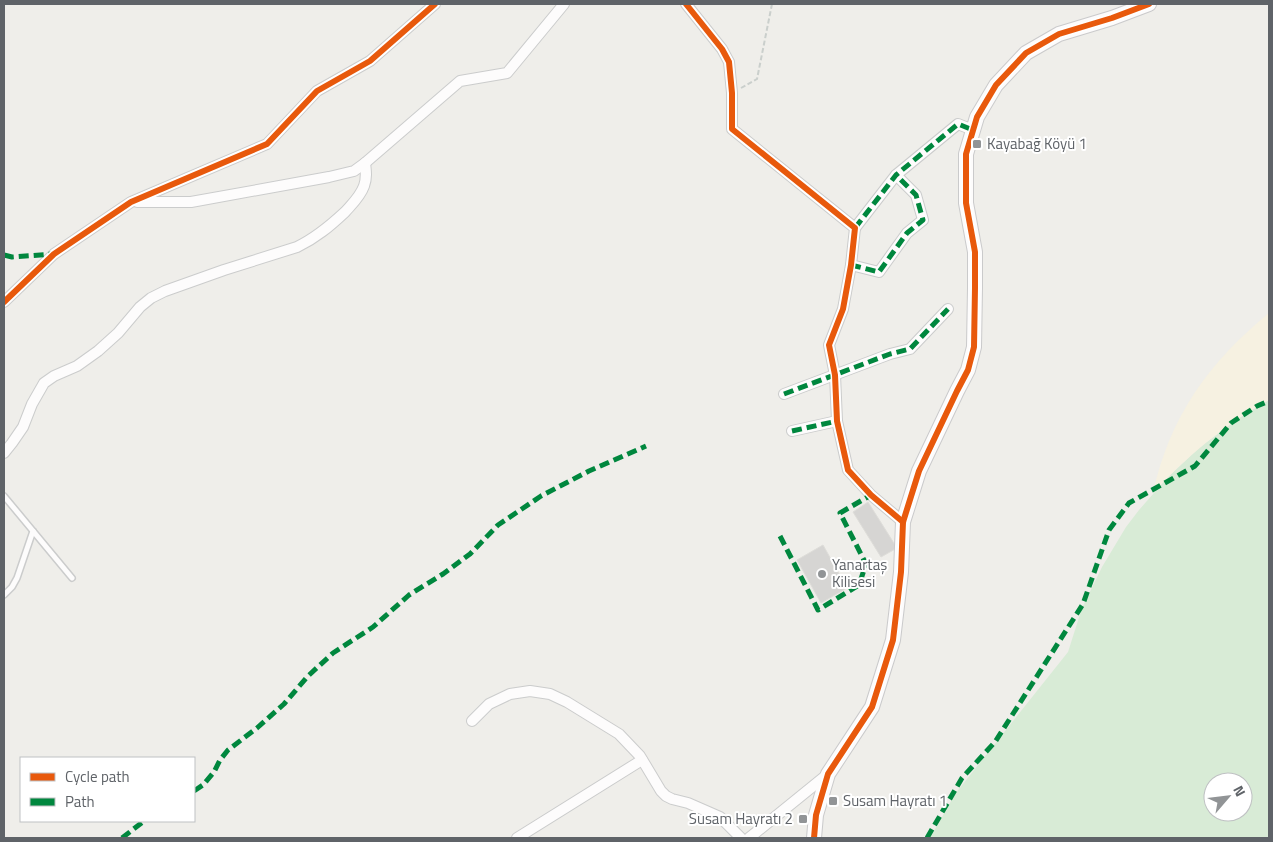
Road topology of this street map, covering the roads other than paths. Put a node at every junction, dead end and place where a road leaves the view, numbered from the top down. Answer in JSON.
{"nodes":[{"id":1,"x":435,"y":4,"type":"edge"},
{"id":2,"x":564,"y":4,"type":"edge"},
{"id":3,"x":686,"y":4,"type":"edge"},
{"id":4,"x":1149,"y":4,"type":"edge"},
{"id":5,"x":973,"y":130,"type":"junction"},
{"id":6,"x":365,"y":163,"type":"junction"},
{"id":7,"x":896,"y":175,"type":"junction"},
{"id":8,"x":131,"y":202,"type":"junction"},
{"id":9,"x":855,"y":228,"type":"junction"},
{"id":10,"x":851,"y":265,"type":"junction"},
{"id":11,"x":4,"y":302,"type":"edge"},
{"id":12,"x":948,"y":309,"type":"dead end"},
{"id":13,"x":836,"y":375,"type":"junction"},
{"id":14,"x":784,"y":394,"type":"dead end"},
{"id":15,"x":838,"y":422,"type":"junction"},
{"id":16,"x":792,"y":431,"type":"dead end"},
{"id":17,"x":4,"y":453,"type":"edge"},
{"id":18,"x":4,"y":496,"type":"edge"},
{"id":19,"x":903,"y":522,"type":"junction"},
{"id":20,"x":33,"y":531,"type":"junction"},
{"id":21,"x":72,"y":578,"type":"dead end"},
{"id":22,"x":4,"y":595,"type":"edge"},
{"id":23,"x":472,"y":721,"type":"dead end"},
{"id":24,"x":642,"y":760,"type":"junction"},
{"id":25,"x":828,"y":774,"type":"junction"},
{"id":26,"x":517,"y":838,"type":"edge"},
{"id":27,"x":741,"y":838,"type":"edge"},
{"id":28,"x":749,"y":838,"type":"edge"},
{"id":29,"x":814,"y":838,"type":"edge"}],
"edges":[{"from":1,"to":8,"type":"street"},
{"from":2,"to":6,"type":"street"},
{"from":3,"to":9,"type":"street"},
{"from":4,"to":5,"type":"street"},
{"from":5,"to":7,"type":"street"},
{"from":5,"to":19,"type":"street"},
{"from":6,"to":8,"type":"street"},
{"from":6,"to":17,"type":"street"},
{"from":7,"to":9,"type":"street"},
{"from":7,"to":10,"type":"street"},
{"from":8,"to":11,"type":"street"},
{"from":9,"to":10,"type":"street"},
{"from":10,"to":13,"type":"street"},
{"from":12,"to":13,"type":"street"},
{"from":13,"to":14,"type":"street"},
{"from":13,"to":15,"type":"street"},
{"from":15,"to":16,"type":"street"},
{"from":15,"to":19,"type":"street"},
{"from":18,"to":20,"type":"lane"},
{"from":19,"to":25,"type":"street"},
{"from":20,"to":21,"type":"lane"},
{"from":20,"to":22,"type":"lane"},
{"from":23,"to":24,"type":"street"},
{"from":24,"to":26,"type":"street"},
{"from":24,"to":27,"type":"street"},
{"from":25,"to":28,"type":"street"},
{"from":25,"to":29,"type":"street"}]}
